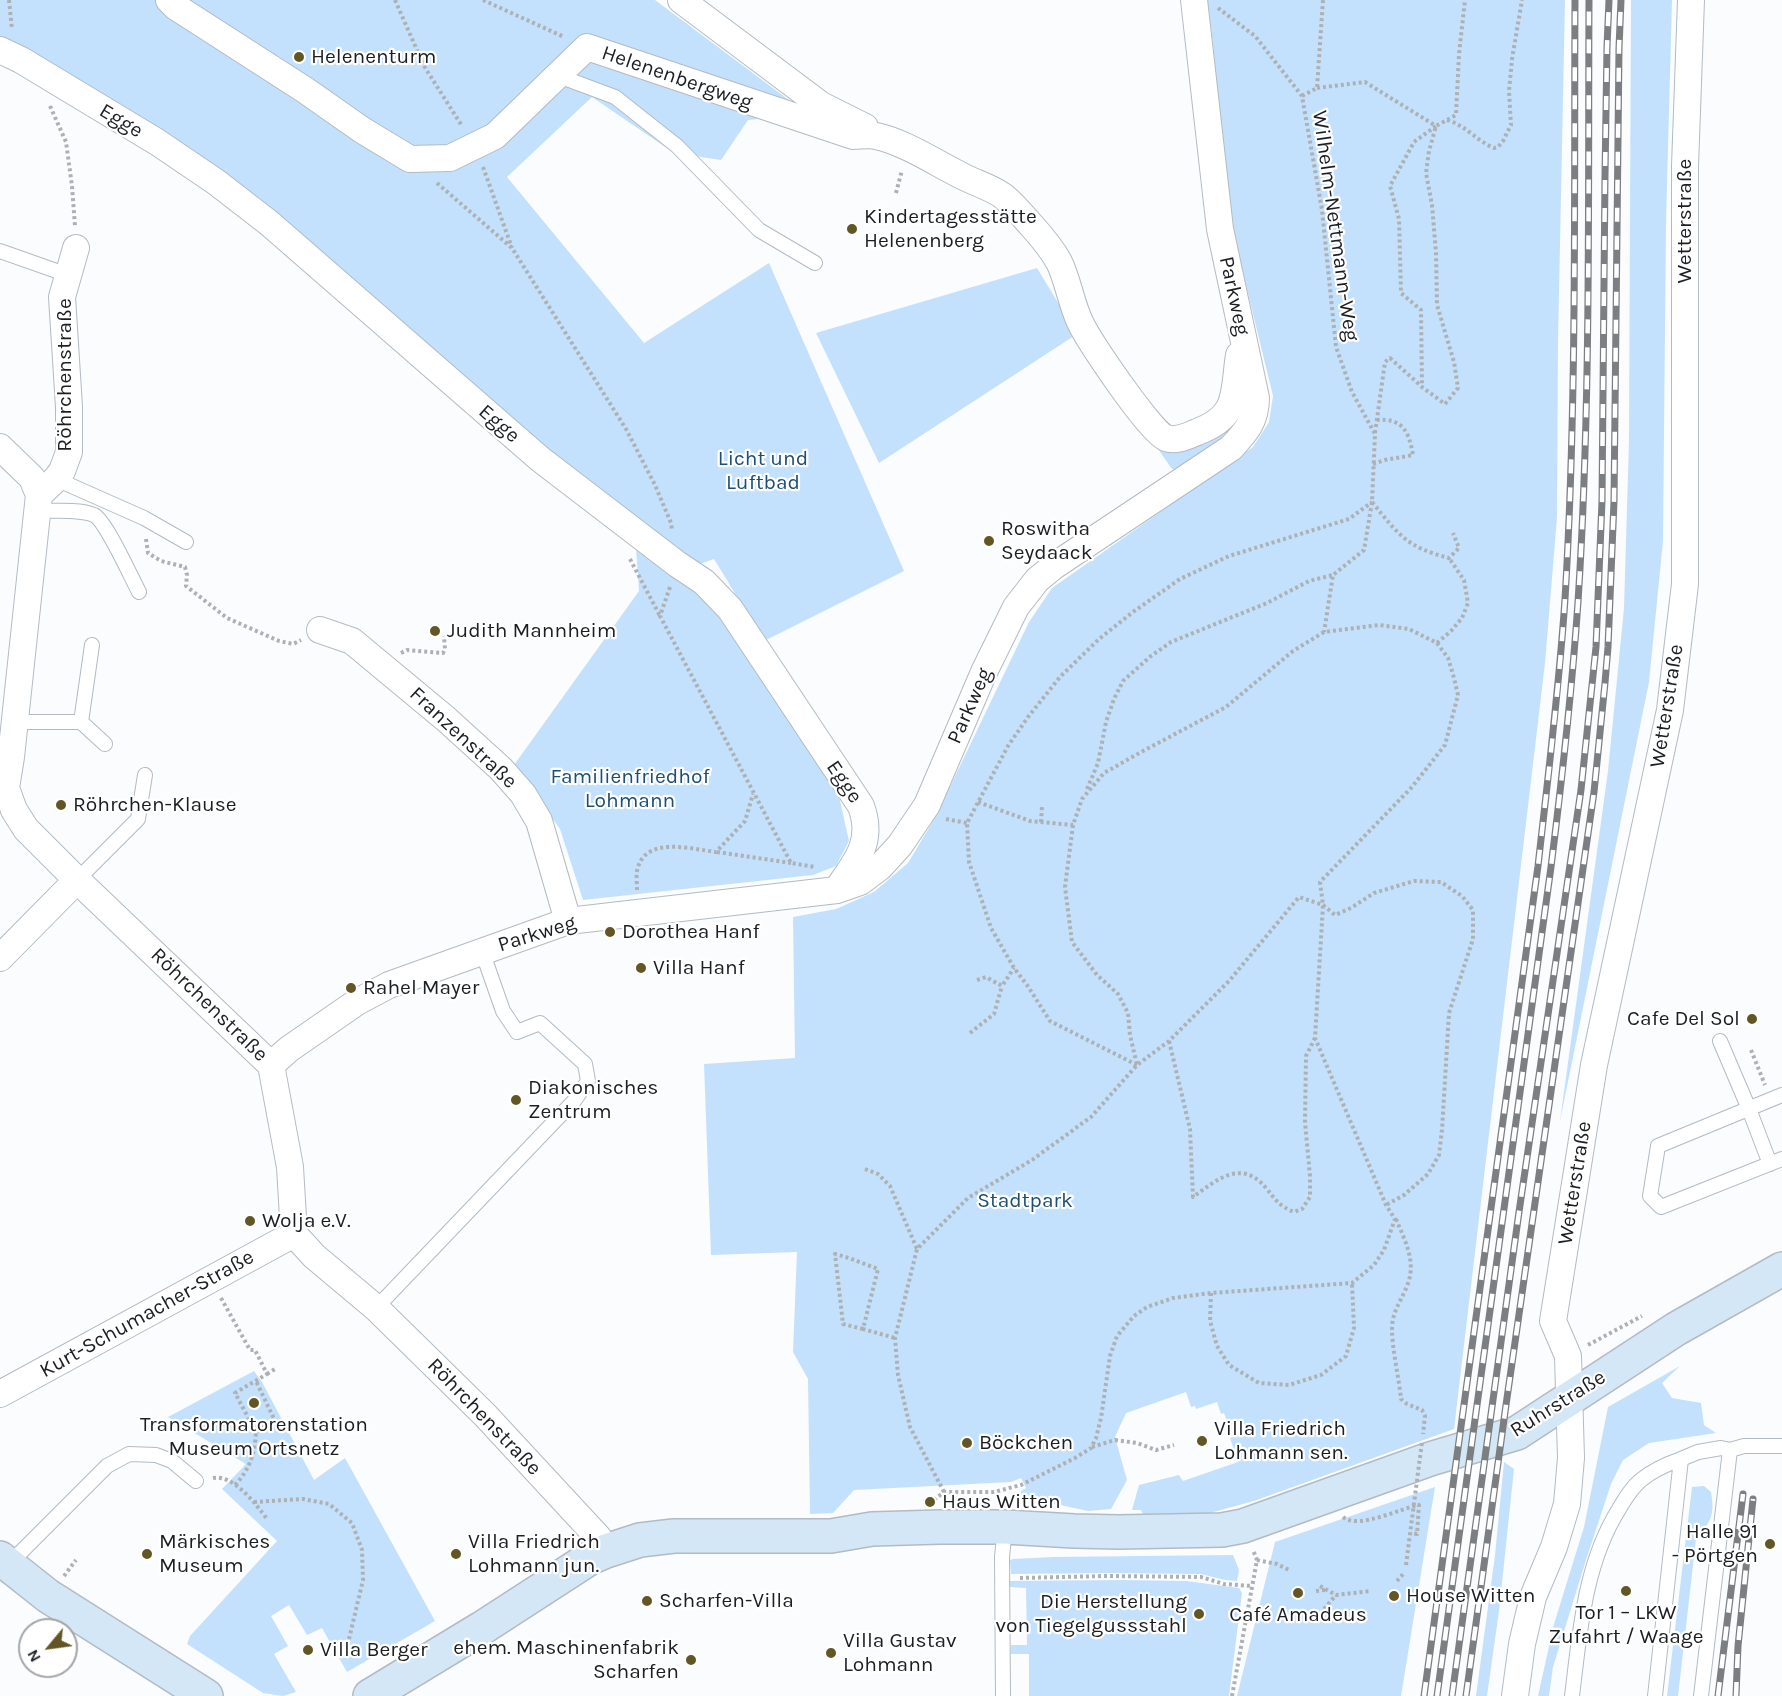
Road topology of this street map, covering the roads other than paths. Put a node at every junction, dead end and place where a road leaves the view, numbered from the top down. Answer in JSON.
{"nodes":[{"id":1,"x":169,"y":0,"type":"edge"},
{"id":2,"x":681,"y":0,"type":"edge"},
{"id":3,"x":1691,"y":0,"type":"edge"},
{"id":4,"x":1204,"y":3,"type":"edge"},
{"id":5,"x":0,"y":50,"type":"edge"},
{"id":6,"x":556,"y":75,"type":"junction"},
{"id":7,"x":874,"y":135,"type":"junction"},
{"id":8,"x":76,"y":248,"type":"road end"},
{"id":9,"x":0,"y":251,"type":"edge"},
{"id":10,"x":815,"y":263,"type":"dead end"},
{"id":11,"x":68,"y":275,"type":"junction"},
{"id":12,"x":1244,"y":344,"type":"junction"},
{"id":13,"x":0,"y":447,"type":"edge"},
{"id":14,"x":44,"y":495,"type":"junction"},
{"id":15,"x":186,"y":542,"type":"dead end"},
{"id":16,"x":139,"y":592,"type":"dead end"},
{"id":17,"x":321,"y":630,"type":"road end"},
{"id":18,"x":92,"y":645,"type":"dead end"},
{"id":19,"x":15,"y":722,"type":"junction"},
{"id":20,"x":81,"y":722,"type":"junction"},
{"id":21,"x":105,"y":744,"type":"dead end"},
{"id":22,"x":145,"y":775,"type":"dead end"},
{"id":23,"x":3,"y":787,"type":"edge"},
{"id":24,"x":77,"y":880,"type":"junction"},
{"id":25,"x":837,"y":890,"type":"junction"},
{"id":26,"x":568,"y":921,"type":"junction"},
{"id":27,"x":482,"y":951,"type":"junction"},
{"id":28,"x":0,"y":958,"type":"edge"},
{"id":29,"x":1720,"y":1041,"type":"dead end"},
{"id":30,"x":271,"y":1065,"type":"junction"},
{"id":31,"x":1776,"y":1098,"type":"edge"},
{"id":32,"x":1749,"y":1109,"type":"junction"},
{"id":33,"x":1776,"y":1162,"type":"edge"},
{"id":34,"x":294,"y":1234,"type":"junction"},
{"id":35,"x":1782,"y":1269,"type":"edge"},
{"id":36,"x":376,"y":1308,"type":"junction"},
{"id":37,"x":0,"y":1394,"type":"edge"},
{"id":38,"x":1569,"y":1400,"type":"junction"},
{"id":39,"x":1782,"y":1446,"type":"edge"},
{"id":40,"x":1730,"y":1450,"type":"junction"},
{"id":41,"x":1681,"y":1459,"type":"junction"},
{"id":42,"x":196,"y":1481,"type":"road end"},
{"id":43,"x":1005,"y":1527,"type":"junction"},
{"id":44,"x":606,"y":1551,"type":"junction"},
{"id":45,"x":4,"y":1562,"type":"edge"},
{"id":46,"x":158,"y":1666,"type":"junction"},
{"id":47,"x":172,"y":1696,"type":"edge"},
{"id":48,"x":206,"y":1696,"type":"edge"},
{"id":49,"x":370,"y":1696,"type":"edge"},
{"id":50,"x":1003,"y":1696,"type":"edge"},
{"id":51,"x":1515,"y":1696,"type":"edge"},
{"id":52,"x":1572,"y":1696,"type":"edge"},
{"id":53,"x":1655,"y":1696,"type":"edge"},
{"id":54,"x":1701,"y":1696,"type":"edge"}],
"edges":[{"from":1,"to":6,"type":"street","name":"Helenenbergweg"},
{"from":2,"to":7,"type":"street","name":"Helenenbergweg"},
{"from":3,"to":38,"type":"street","name":"Wetterstraße"},
{"from":4,"to":12,"type":"street","name":"Parkweg"},
{"from":5,"to":25,"type":"street","name":"Egge"},
{"from":6,"to":7,"type":"street","name":"Helenenbergweg"},
{"from":6,"to":10,"type":"lane"},
{"from":7,"to":12,"type":"street","name":"Helenenbergweg"},
{"from":8,"to":11,"type":"street","name":"Röhrchenstraße"},
{"from":9,"to":11,"type":"lane"},
{"from":11,"to":14,"type":"street","name":"Röhrchenstraße"},
{"from":12,"to":25,"type":"street","name":"Parkweg"},
{"from":13,"to":14,"type":"street"},
{"from":14,"to":15,"type":"lane"},
{"from":14,"to":16,"type":"lane"},
{"from":14,"to":19,"type":"street","name":"Röhrchenstraße"},
{"from":17,"to":26,"type":"street","name":"Franzenstraße"},
{"from":18,"to":20,"type":"lane"},
{"from":19,"to":20,"type":"lane"},
{"from":19,"to":23,"type":"street","name":"Röhrchenstraße"},
{"from":20,"to":21,"type":"lane"},
{"from":22,"to":24,"type":"lane"},
{"from":23,"to":24,"type":"street","name":"Röhrchenstraße"},
{"from":24,"to":28,"type":"street"},
{"from":24,"to":30,"type":"street","name":"Röhrchenstraße"},
{"from":25,"to":26,"type":"street","name":"Parkweg"},
{"from":26,"to":27,"type":"street","name":"Parkweg"},
{"from":27,"to":30,"type":"street","name":"Parkweg"},
{"from":27,"to":36,"type":"lane"},
{"from":29,"to":32,"type":"lane"},
{"from":30,"to":34,"type":"street","name":"Röhrchenstraße"},
{"from":31,"to":32,"type":"lane"},
{"from":32,"to":33,"type":"lane"},
{"from":32,"to":33,"type":"lane"},
{"from":34,"to":36,"type":"street","name":"Röhrchenstraße"},
{"from":34,"to":37,"type":"street","name":"Kurt-Schumacher-Straße"},
{"from":35,"to":38,"type":"main road","name":"Ruhrstraße"},
{"from":36,"to":44,"type":"street","name":"Röhrchenstraße"},
{"from":38,"to":43,"type":"main road","name":"Ruhrstraße"},
{"from":38,"to":51,"type":"street","name":"Wetterstraße"},
{"from":39,"to":40,"type":"lane"},
{"from":40,"to":41,"type":"lane"},
{"from":40,"to":54,"type":"lane"},
{"from":41,"to":52,"type":"lane"},
{"from":41,"to":53,"type":"lane"},
{"from":42,"to":45,"type":"lane"},
{"from":43,"to":44,"type":"main road"},
{"from":43,"to":50,"type":"lane"},
{"from":44,"to":49,"type":"main road"},
{"from":45,"to":46,"type":"main road"},
{"from":46,"to":47,"type":"main road"},
{"from":46,"to":48,"type":"main road"}]}
